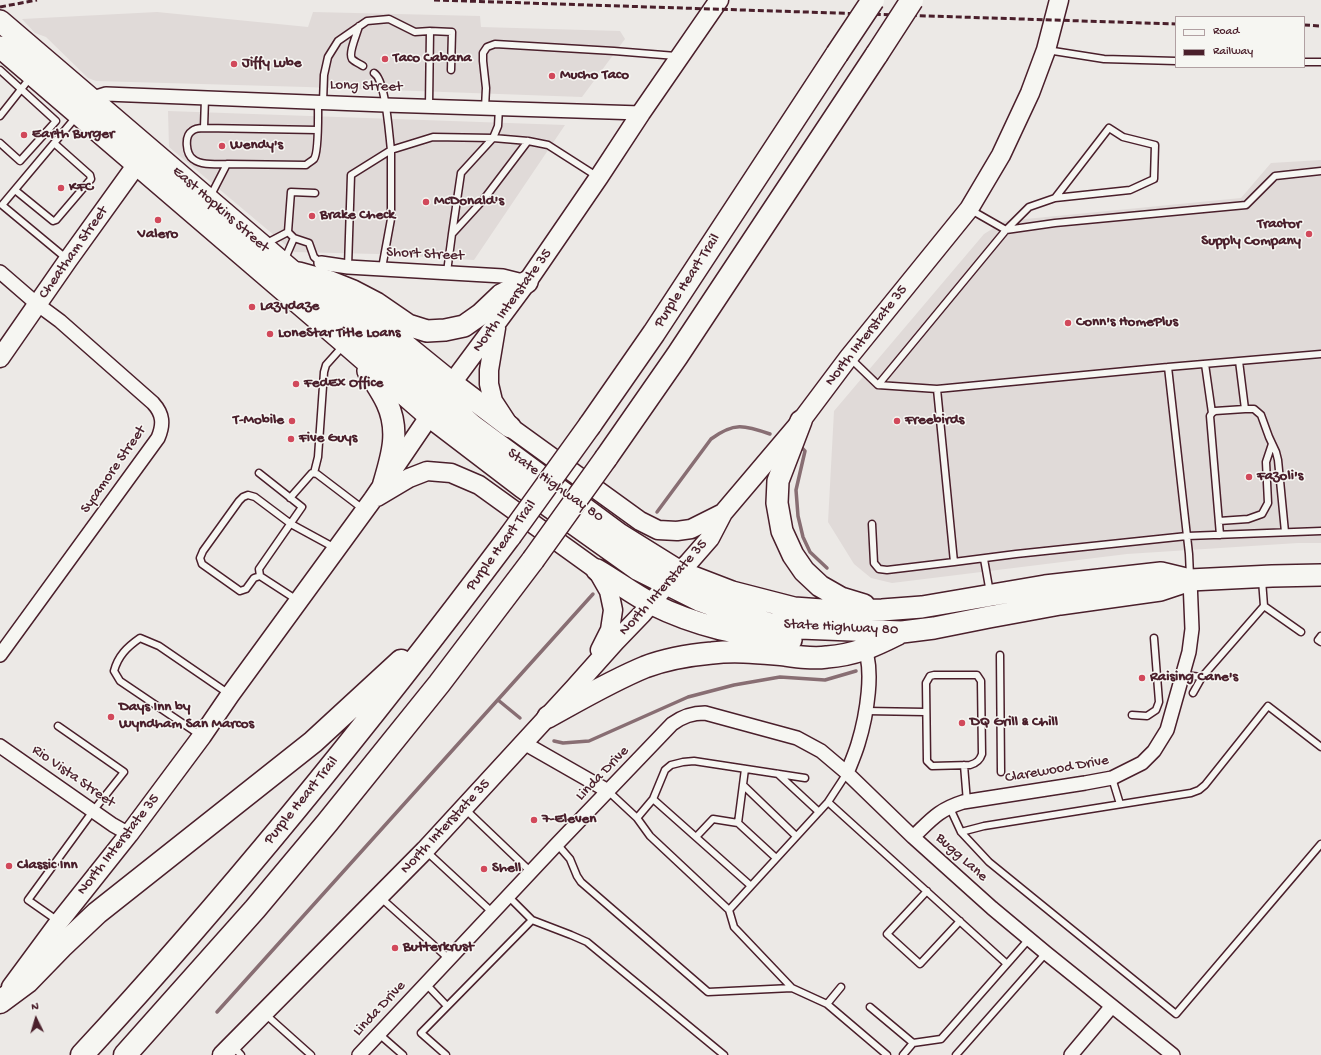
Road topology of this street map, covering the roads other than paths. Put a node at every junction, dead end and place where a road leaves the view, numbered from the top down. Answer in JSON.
{"nodes":[{"id":1,"x":719,"y":0,"type":"edge"},
{"id":2,"x":873,"y":0,"type":"edge"},
{"id":3,"x":912,"y":0,"type":"edge"},
{"id":4,"x":1059,"y":0,"type":"edge"},
{"id":5,"x":0,"y":21,"type":"edge"},
{"id":6,"x":359,"y":26,"type":"junction"},
{"id":7,"x":430,"y":31,"type":"junction"},
{"id":8,"x":0,"y":47,"type":"edge"},
{"id":9,"x":1046,"y":50,"type":"junction"},
{"id":10,"x":680,"y":56,"type":"junction"},
{"id":11,"x":1175,"y":60,"type":"edge"},
{"id":12,"x":1305,"y":62,"type":"edge"},
{"id":13,"x":1321,"y":62,"type":"edge"},
{"id":14,"x":363,"y":66,"type":"dead end"},
{"id":15,"x":0,"y":70,"type":"edge"},
{"id":16,"x":451,"y":70,"type":"dead end"},
{"id":17,"x":374,"y":73,"type":"dead end"},
{"id":18,"x":27,"y":82,"type":"junction"},
{"id":19,"x":205,"y":98,"type":"junction"},
{"id":20,"x":321,"y":102,"type":"junction"},
{"id":21,"x":385,"y":105,"type":"junction"},
{"id":22,"x":54,"y":106,"type":"junction"},
{"id":23,"x":84,"y":106,"type":"junction"},
{"id":24,"x":429,"y":106,"type":"junction"},
{"id":25,"x":485,"y":108,"type":"junction"},
{"id":26,"x":499,"y":108,"type":"junction"},
{"id":27,"x":641,"y":113,"type":"junction"},
{"id":28,"x":0,"y":116,"type":"edge"},
{"id":29,"x":204,"y":128,"type":"junction"},
{"id":30,"x":317,"y":130,"type":"junction"},
{"id":31,"x":493,"y":138,"type":"junction"},
{"id":32,"x":528,"y":141,"type":"junction"},
{"id":33,"x":0,"y":143,"type":"edge"},
{"id":34,"x":54,"y":143,"type":"junction"},
{"id":35,"x":391,"y":150,"type":"junction"},
{"id":36,"x":143,"y":157,"type":"junction"},
{"id":37,"x":227,"y":164,"type":"junction"},
{"id":38,"x":1321,"y":170,"type":"edge"},
{"id":39,"x":599,"y":177,"type":"junction"},
{"id":40,"x":15,"y":190,"type":"junction"},
{"id":41,"x":315,"y":193,"type":"dead end"},
{"id":42,"x":1055,"y":198,"type":"junction"},
{"id":43,"x":209,"y":201,"type":"junction"},
{"id":44,"x":187,"y":208,"type":"junction"},
{"id":45,"x":969,"y":209,"type":"junction"},
{"id":46,"x":1006,"y":230,"type":"junction"},
{"id":47,"x":288,"y":232,"type":"junction"},
{"id":48,"x":452,"y":234,"type":"junction"},
{"id":49,"x":294,"y":238,"type":"junction"},
{"id":50,"x":262,"y":246,"type":"junction"},
{"id":51,"x":68,"y":260,"type":"junction"},
{"id":52,"x":321,"y":263,"type":"joint"},
{"id":53,"x":286,"y":267,"type":"junction"},
{"id":54,"x":348,"y":267,"type":"junction"},
{"id":55,"x":382,"y":268,"type":"junction"},
{"id":56,"x":0,"y":272,"type":"edge"},
{"id":57,"x":446,"y":272,"type":"junction"},
{"id":58,"x":527,"y":282,"type":"junction"},
{"id":59,"x":323,"y":298,"type":"junction"},
{"id":60,"x":38,"y":304,"type":"junction"},
{"id":61,"x":497,"y":323,"type":"junction"},
{"id":62,"x":353,"y":350,"type":"junction"},
{"id":63,"x":1321,"y":354,"type":"edge"},
{"id":64,"x":849,"y":357,"type":"junction"},
{"id":65,"x":0,"y":358,"type":"edge"},
{"id":66,"x":1239,"y":361,"type":"junction"},
{"id":67,"x":1205,"y":364,"type":"junction"},
{"id":68,"x":1168,"y":367,"type":"junction"},
{"id":69,"x":878,"y":385,"type":"junction"},
{"id":70,"x":937,"y":389,"type":"junction"},
{"id":71,"x":447,"y":391,"type":"junction"},
{"id":72,"x":1245,"y":408,"type":"junction"},
{"id":73,"x":1212,"y":413,"type":"junction"},
{"id":74,"x":429,"y":416,"type":"junction"},
{"id":75,"x":801,"y":421,"type":"junction"},
{"id":76,"x":510,"y":426,"type":"junction"},
{"id":77,"x":1272,"y":444,"type":"junction"},
{"id":78,"x":259,"y":473,"type":"dead end"},
{"id":79,"x":314,"y":473,"type":"junction"},
{"id":80,"x":374,"y":497,"type":"junction"},
{"id":81,"x":290,"y":498,"type":"junction"},
{"id":82,"x":723,"y":513,"type":"junction"},
{"id":83,"x":1218,"y":521,"type":"junction"},
{"id":84,"x":291,"y":524,"type":"junction"},
{"id":85,"x":872,"y":524,"type":"dead end"},
{"id":86,"x":1321,"y":531,"type":"edge"},
{"id":87,"x":1285,"y":532,"type":"junction"},
{"id":88,"x":1220,"y":535,"type":"junction"},
{"id":89,"x":1186,"y":536,"type":"junction"},
{"id":90,"x":336,"y":549,"type":"junction"},
{"id":91,"x":984,"y":559,"type":"junction"},
{"id":92,"x":954,"y":562,"type":"junction"},
{"id":93,"x":598,"y":570,"type":"junction"},
{"id":94,"x":1321,"y":575,"type":"edge"},
{"id":95,"x":260,"y":576,"type":"junction"},
{"id":96,"x":1261,"y":576,"type":"junction"},
{"id":97,"x":673,"y":578,"type":"junction"},
{"id":98,"x":1190,"y":580,"type":"junction"},
{"id":99,"x":1045,"y":586,"type":"junction"},
{"id":100,"x":990,"y":595,"type":"junction"},
{"id":101,"x":299,"y":601,"type":"junction"},
{"id":102,"x":651,"y":603,"type":"junction"},
{"id":103,"x":1264,"y":606,"type":"junction"},
{"id":104,"x":882,"y":610,"type":"junction"},
{"id":105,"x":450,"y":617,"type":"junction"},
{"id":106,"x":856,"y":630,"type":"junction"},
{"id":107,"x":902,"y":632,"type":"junction"},
{"id":108,"x":1301,"y":632,"type":"dead end"},
{"id":109,"x":1321,"y":636,"type":"edge"},
{"id":110,"x":1154,"y":638,"type":"dead end"},
{"id":111,"x":1321,"y":642,"type":"edge"},
{"id":112,"x":866,"y":650,"type":"junction"},
{"id":113,"x":0,"y":655,"type":"edge"},
{"id":114,"x":1000,"y":655,"type":"dead end"},
{"id":115,"x":592,"y":667,"type":"junction"},
{"id":116,"x":1183,"y":675,"type":"junction"},
{"id":117,"x":1202,"y":677,"type":"junction"},
{"id":118,"x":1193,"y":693,"type":"dead end"},
{"id":119,"x":230,"y":695,"type":"junction"},
{"id":120,"x":866,"y":711,"type":"junction"},
{"id":121,"x":925,"y":712,"type":"junction"},
{"id":122,"x":1132,"y":715,"type":"dead end"},
{"id":123,"x":548,"y":717,"type":"junction"},
{"id":124,"x":58,"y":726,"type":"dead end"},
{"id":125,"x":202,"y":736,"type":"junction"},
{"id":126,"x":524,"y":743,"type":"junction"},
{"id":127,"x":0,"y":746,"type":"edge"},
{"id":128,"x":1321,"y":747,"type":"edge"},
{"id":129,"x":964,"y":765,"type":"junction"},
{"id":130,"x":745,"y":769,"type":"junction"},
{"id":131,"x":1001,"y":772,"type":"dead end"},
{"id":132,"x":847,"y":773,"type":"junction"},
{"id":133,"x":778,"y":774,"type":"junction"},
{"id":134,"x":805,"y":778,"type":"dead end"},
{"id":135,"x":1112,"y":778,"type":"junction"},
{"id":136,"x":743,"y":785,"type":"junction"},
{"id":137,"x":608,"y":791,"type":"junction"},
{"id":138,"x":653,"y":799,"type":"junction"},
{"id":139,"x":828,"y":802,"type":"junction"},
{"id":140,"x":967,"y":802,"type":"junction"},
{"id":141,"x":1120,"y":804,"type":"junction"},
{"id":142,"x":949,"y":806,"type":"junction"},
{"id":143,"x":464,"y":808,"type":"junction"},
{"id":144,"x":93,"y":811,"type":"junction"},
{"id":145,"x":819,"y":812,"type":"junction"},
{"id":146,"x":638,"y":818,"type":"junction"},
{"id":147,"x":738,"y":823,"type":"junction"},
{"id":148,"x":961,"y":832,"type":"junction"},
{"id":149,"x":129,"y":834,"type":"junction"},
{"id":150,"x":796,"y":836,"type":"junction"},
{"id":151,"x":696,"y":837,"type":"junction"},
{"id":152,"x":913,"y":837,"type":"junction"},
{"id":153,"x":557,"y":844,"type":"junction"},
{"id":154,"x":1321,"y":844,"type":"edge"},
{"id":155,"x":425,"y":850,"type":"junction"},
{"id":156,"x":776,"y":858,"type":"junction"},
{"id":157,"x":531,"y":872,"type":"junction"},
{"id":158,"x":751,"y":886,"type":"junction"},
{"id":159,"x":927,"y":891,"type":"junction"},
{"id":160,"x":508,"y":896,"type":"junction"},
{"id":161,"x":380,"y":897,"type":"junction"},
{"id":162,"x":729,"y":910,"type":"junction"},
{"id":163,"x":493,"y":913,"type":"junction"},
{"id":164,"x":532,"y":920,"type":"junction"},
{"id":165,"x":960,"y":921,"type":"junction"},
{"id":166,"x":59,"y":922,"type":"junction"},
{"id":167,"x":1029,"y":939,"type":"junction"},
{"id":168,"x":1046,"y":953,"type":"junction"},
{"id":169,"x":450,"y":959,"type":"junction"},
{"id":170,"x":1007,"y":964,"type":"junction"},
{"id":171,"x":426,"y":984,"type":"junction"},
{"id":172,"x":841,"y":987,"type":"dead end"},
{"id":173,"x":792,"y":988,"type":"junction"},
{"id":174,"x":0,"y":1002,"type":"edge"},
{"id":175,"x":827,"y":1004,"type":"junction"},
{"id":176,"x":447,"y":1006,"type":"junction"},
{"id":177,"x":870,"y":1006,"type":"dead end"},
{"id":178,"x":1112,"y":1006,"type":"junction"},
{"id":179,"x":263,"y":1012,"type":"junction"},
{"id":180,"x":379,"y":1034,"type":"junction"},
{"id":181,"x":913,"y":1043,"type":"junction"},
{"id":182,"x":232,"y":1052,"type":"edge"},
{"id":183,"x":82,"y":1055,"type":"edge"},
{"id":184,"x":125,"y":1055,"type":"edge"},
{"id":185,"x":311,"y":1055,"type":"edge"},
{"id":186,"x":359,"y":1055,"type":"edge"},
{"id":187,"x":403,"y":1055,"type":"edge"},
{"id":188,"x":446,"y":1055,"type":"edge"},
{"id":189,"x":724,"y":1055,"type":"edge"},
{"id":190,"x":887,"y":1055,"type":"edge"},
{"id":191,"x":903,"y":1055,"type":"edge"},
{"id":192,"x":956,"y":1055,"type":"edge"},
{"id":193,"x":1071,"y":1055,"type":"edge"},
{"id":194,"x":1173,"y":1055,"type":"edge"}],
"edges":[{"from":1,"to":10,"type":"main road","name":"North Interstate 35"},
{"from":2,"to":105,"type":"highway","name":"Purple Heart Trail","bridge":true},
{"from":3,"to":184,"type":"highway","bridge":true},
{"from":4,"to":9,"type":"main road","name":"North Interstate 35"},
{"from":5,"to":23,"type":"main road","name":"East Hopkins Street"},
{"from":6,"to":7,"type":"lane"},
{"from":6,"to":14,"type":"lane"},
{"from":6,"to":20,"type":"lane"},
{"from":7,"to":16,"type":"lane"},
{"from":7,"to":24,"type":"lane"},
{"from":8,"to":18,"type":"main road","name":"East Hopkins Street"},
{"from":9,"to":11,"type":"lane"},
{"from":9,"to":45,"type":"main road","name":"North Interstate 35"},
{"from":10,"to":25,"type":"lane"},
{"from":10,"to":27,"type":"main road","name":"North Interstate 35"},
{"from":12,"to":13,"type":"lane"},
{"from":15,"to":18,"type":"lane"},
{"from":17,"to":21,"type":"lane"},
{"from":18,"to":22,"type":"main road","name":"East Hopkins Street"},
{"from":18,"to":28,"type":"lane"},
{"from":19,"to":20,"type":"street","name":"Long Street"},
{"from":19,"to":23,"type":"street","name":"Long Street"},
{"from":19,"to":29,"type":"lane"},
{"from":20,"to":21,"type":"street","name":"Long Street"},
{"from":20,"to":30,"type":"lane"},
{"from":21,"to":24,"type":"street","name":"Long Street"},
{"from":21,"to":35,"type":"lane"},
{"from":22,"to":23,"type":"main road","name":"East Hopkins Street"},
{"from":22,"to":33,"type":"lane"},
{"from":23,"to":34,"type":"lane"},
{"from":23,"to":36,"type":"main road","name":"East Hopkins Street"},
{"from":24,"to":25,"type":"street","name":"Long Street"},
{"from":25,"to":26,"type":"street","name":"Long Street"},
{"from":26,"to":27,"type":"street","name":"Long Street"},
{"from":26,"to":31,"type":"lane"},
{"from":27,"to":39,"type":"main road","name":"North Interstate 35"},
{"from":29,"to":30,"type":"lane"},
{"from":29,"to":37,"type":"lane"},
{"from":30,"to":37,"type":"lane"},
{"from":31,"to":32,"type":"lane"},
{"from":31,"to":35,"type":"lane"},
{"from":31,"to":48,"type":"lane"},
{"from":32,"to":39,"type":"lane"},
{"from":32,"to":48,"type":"lane"},
{"from":34,"to":40,"type":"lane"},
{"from":34,"to":40,"type":"lane"},
{"from":35,"to":54,"type":"lane"},
{"from":35,"to":55,"type":"lane"},
{"from":36,"to":43,"type":"main road","name":"East Hopkins Street"},
{"from":36,"to":44,"type":"main road","name":"East Hopkins Street"},
{"from":36,"to":51,"type":"main road","name":"Cheatham Street"},
{"from":37,"to":43,"type":"lane"},
{"from":38,"to":46,"type":"lane"},
{"from":39,"to":58,"type":"main road","name":"North Interstate 35"},
{"from":40,"to":51,"type":"lane"},
{"from":41,"to":47,"type":"lane"},
{"from":42,"to":42,"type":"lane"},
{"from":42,"to":46,"type":"lane"},
{"from":43,"to":50,"type":"main road","name":"East Hopkins Street"},
{"from":44,"to":59,"type":"main road"},
{"from":44,"to":62,"type":"main road","name":"East Hopkins Street"},
{"from":45,"to":46,"type":"lane"},
{"from":45,"to":64,"type":"main road","name":"North Interstate 35"},
{"from":46,"to":69,"type":"lane"},
{"from":47,"to":49,"type":"lane"},
{"from":47,"to":50,"type":"lane"},
{"from":48,"to":57,"type":"lane"},
{"from":49,"to":52,"type":"lane"},
{"from":49,"to":53,"type":"lane"},
{"from":50,"to":53,"type":"main road","name":"East Hopkins Street"},
{"from":51,"to":60,"type":"main road","name":"Cheatham Street"},
{"from":52,"to":54,"type":"street","name":"Short Street"},
{"from":53,"to":58,"type":"main road"},
{"from":53,"to":59,"type":"main road","name":"East Hopkins Street"},
{"from":54,"to":55,"type":"street","name":"Short Street"},
{"from":55,"to":57,"type":"street","name":"Short Street"},
{"from":56,"to":60,"type":"street","name":"Sycamore Street"},
{"from":57,"to":58,"type":"street","name":"Short Street"},
{"from":58,"to":61,"type":"main road","name":"North Interstate 35"},
{"from":59,"to":71,"type":"main road","name":"East Hopkins Street"},
{"from":60,"to":65,"type":"main road","name":"Cheatham Street"},
{"from":60,"to":113,"type":"street","name":"Sycamore Street"},
{"from":61,"to":71,"type":"main road","name":"North Interstate 35"},
{"from":61,"to":76,"type":"main road"},
{"from":62,"to":74,"type":"main road","name":"East Hopkins Street"},
{"from":62,"to":79,"type":"lane"},
{"from":62,"to":80,"type":"main road"},
{"from":63,"to":66,"type":"lane"},
{"from":64,"to":69,"type":"lane"},
{"from":64,"to":75,"type":"main road","name":"North Interstate 35"},
{"from":66,"to":67,"type":"lane"},
{"from":66,"to":72,"type":"lane"},
{"from":67,"to":68,"type":"lane"},
{"from":67,"to":73,"type":"lane"},
{"from":68,"to":70,"type":"lane"},
{"from":68,"to":89,"type":"lane"},
{"from":69,"to":70,"type":"lane"},
{"from":70,"to":92,"type":"lane"},
{"from":71,"to":74,"type":"main road","name":"North Interstate 35"},
{"from":71,"to":76,"type":"main road"},
{"from":71,"to":97,"type":"main road","name":"State Highway 80"},
{"from":72,"to":73,"type":"lane"},
{"from":72,"to":77,"type":"lane"},
{"from":73,"to":83,"type":"lane"},
{"from":74,"to":80,"type":"main road","name":"North Interstate 35"},
{"from":74,"to":97,"type":"main road","name":"State Highway 80"},
{"from":75,"to":82,"type":"main road","name":"North Interstate 35"},
{"from":75,"to":104,"type":"main road"},
{"from":76,"to":82,"type":"main road"},
{"from":77,"to":83,"type":"lane"},
{"from":77,"to":87,"type":"lane"},
{"from":78,"to":81,"type":"lane"},
{"from":79,"to":80,"type":"lane"},
{"from":79,"to":81,"type":"lane"},
{"from":80,"to":90,"type":"main road","name":"North Interstate 35"},
{"from":80,"to":93,"type":"main road"},
{"from":81,"to":84,"type":"lane"},
{"from":82,"to":97,"type":"main road","name":"North Interstate 35"},
{"from":83,"to":88,"type":"lane"},
{"from":84,"to":90,"type":"lane"},
{"from":84,"to":95,"type":"lane"},
{"from":84,"to":95,"type":"lane"},
{"from":85,"to":92,"type":"lane"},
{"from":86,"to":87,"type":"lane"},
{"from":87,"to":88,"type":"lane"},
{"from":88,"to":89,"type":"lane"},
{"from":89,"to":91,"type":"lane"},
{"from":89,"to":98,"type":"lane"},
{"from":90,"to":101,"type":"main road","name":"North Interstate 35"},
{"from":91,"to":92,"type":"lane"},
{"from":91,"to":100,"type":"lane"},
{"from":93,"to":102,"type":"main road"},
{"from":93,"to":115,"type":"main road"},
{"from":94,"to":96,"type":"main road","name":"State Highway 80"},
{"from":95,"to":101,"type":"lane"},
{"from":96,"to":98,"type":"main road","name":"State Highway 80"},
{"from":96,"to":103,"type":"lane"},
{"from":97,"to":102,"type":"main road","name":"North Interstate 35"},
{"from":97,"to":104,"type":"main road","name":"State Highway 80"},
{"from":97,"to":106,"type":"main road","name":"State Highway 80"},
{"from":98,"to":99,"type":"main road","name":"State Highway 80"},
{"from":98,"to":107,"type":"main road","name":"State Highway 80"},
{"from":98,"to":116,"type":"street","name":"Clarewood Drive"},
{"from":99,"to":100,"type":"main road","name":"State Highway 80"},
{"from":99,"to":106,"type":"main road"},
{"from":100,"to":104,"type":"main road","name":"State Highway 80"},
{"from":101,"to":119,"type":"main road","name":"North Interstate 35"},
{"from":102,"to":106,"type":"main road"},
{"from":102,"to":115,"type":"main road","name":"North Interstate 35"},
{"from":103,"to":108,"type":"lane"},
{"from":103,"to":117,"type":"lane"},
{"from":105,"to":174,"type":"highway"},
{"from":105,"to":183,"type":"highway","name":"Purple Heart Trail"},
{"from":106,"to":107,"type":"main road","name":"State Highway 80"},
{"from":106,"to":112,"type":"street"},
{"from":107,"to":112,"type":"main road"},
{"from":109,"to":111,"type":"lane"},
{"from":110,"to":122,"type":"lane"},
{"from":112,"to":120,"type":"street"},
{"from":112,"to":123,"type":"main road"},
{"from":114,"to":131,"type":"lane"},
{"from":115,"to":123,"type":"main road","name":"North Interstate 35"},
{"from":116,"to":117,"type":"lane"},
{"from":116,"to":135,"type":"street","name":"Clarewood Drive"},
{"from":117,"to":118,"type":"lane"},
{"from":119,"to":125,"type":"main road","name":"North Interstate 35"},
{"from":119,"to":125,"type":"lane"},
{"from":120,"to":121,"type":"lane"},
{"from":120,"to":132,"type":"street"},
{"from":121,"to":129,"type":"lane"},
{"from":121,"to":129,"type":"lane"},
{"from":123,"to":126,"type":"main road","name":"North Interstate 35"},
{"from":124,"to":144,"type":"lane"},
{"from":125,"to":149,"type":"main road","name":"North Interstate 35"},
{"from":126,"to":137,"type":"street"},
{"from":126,"to":143,"type":"main road","name":"North Interstate 35"},
{"from":127,"to":144,"type":"street","name":"Rio Vista Street"},
{"from":128,"to":141,"type":"lane"},
{"from":129,"to":140,"type":"lane"},
{"from":130,"to":133,"type":"lane"},
{"from":130,"to":136,"type":"lane"},
{"from":130,"to":138,"type":"lane"},
{"from":132,"to":137,"type":"street","name":"Linda Drive"},
{"from":132,"to":139,"type":"lane"},
{"from":132,"to":152,"type":"street","name":"Bugg Lane"},
{"from":133,"to":134,"type":"lane"},
{"from":133,"to":145,"type":"lane"},
{"from":135,"to":140,"type":"street","name":"Clarewood Drive"},
{"from":135,"to":141,"type":"lane"},
{"from":136,"to":147,"type":"lane"},
{"from":136,"to":150,"type":"lane"},
{"from":137,"to":146,"type":"lane"},
{"from":137,"to":153,"type":"street","name":"Linda Drive"},
{"from":138,"to":146,"type":"lane"},
{"from":138,"to":151,"type":"lane"},
{"from":139,"to":145,"type":"lane"},
{"from":139,"to":159,"type":"lane"},
{"from":140,"to":142,"type":"street","name":"Clarewood Drive"},
{"from":141,"to":148,"type":"lane"},
{"from":142,"to":148,"type":"lane"},
{"from":142,"to":152,"type":"street","name":"Clarewood Drive"},
{"from":143,"to":155,"type":"main road","name":"North Interstate 35"},
{"from":143,"to":157,"type":"lane"},
{"from":144,"to":149,"type":"street","name":"Rio Vista Street"},
{"from":144,"to":166,"type":"lane"},
{"from":145,"to":150,"type":"lane"},
{"from":146,"to":162,"type":"lane"},
{"from":147,"to":151,"type":"lane"},
{"from":147,"to":156,"type":"lane"},
{"from":148,"to":154,"type":"lane"},
{"from":149,"to":166,"type":"main road","name":"North Interstate 35"},
{"from":150,"to":156,"type":"lane"},
{"from":151,"to":158,"type":"lane"},
{"from":152,"to":167,"type":"street","name":"Bugg Lane"},
{"from":153,"to":157,"type":"street","name":"Linda Drive"},
{"from":153,"to":173,"type":"lane"},
{"from":155,"to":161,"type":"main road","name":"North Interstate 35"},
{"from":155,"to":163,"type":"lane"},
{"from":156,"to":158,"type":"lane"},
{"from":157,"to":160,"type":"street","name":"Linda Drive"},
{"from":158,"to":162,"type":"lane"},
{"from":159,"to":165,"type":"lane"},
{"from":159,"to":165,"type":"lane"},
{"from":160,"to":163,"type":"street","name":"Linda Drive"},
{"from":160,"to":164,"type":"lane"},
{"from":161,"to":169,"type":"lane"},
{"from":161,"to":179,"type":"main road","name":"North Interstate 35"},
{"from":162,"to":173,"type":"lane"},
{"from":163,"to":169,"type":"street","name":"Linda Drive"},
{"from":164,"to":176,"type":"lane"},
{"from":164,"to":189,"type":"lane"},
{"from":165,"to":170,"type":"lane"},
{"from":166,"to":174,"type":"main road","name":"North Interstate 35"},
{"from":167,"to":168,"type":"street","name":"Bugg Lane"},
{"from":167,"to":170,"type":"lane"},
{"from":168,"to":178,"type":"street","name":"Bugg Lane"},
{"from":168,"to":192,"type":"lane"},
{"from":169,"to":171,"type":"street","name":"Linda Drive"},
{"from":170,"to":181,"type":"lane"},
{"from":171,"to":176,"type":"lane"},
{"from":171,"to":180,"type":"street","name":"Linda Drive"},
{"from":172,"to":175,"type":"lane"},
{"from":173,"to":175,"type":"lane"},
{"from":175,"to":190,"type":"lane"},
{"from":176,"to":188,"type":"lane"},
{"from":177,"to":181,"type":"lane"},
{"from":178,"to":193,"type":"street"},
{"from":178,"to":194,"type":"street","name":"Bugg Lane"},
{"from":179,"to":182,"type":"main road","name":"North Interstate 35"},
{"from":179,"to":185,"type":"lane"},
{"from":180,"to":186,"type":"street","name":"Linda Drive"},
{"from":180,"to":187,"type":"lane"},
{"from":181,"to":191,"type":"lane"}]}
